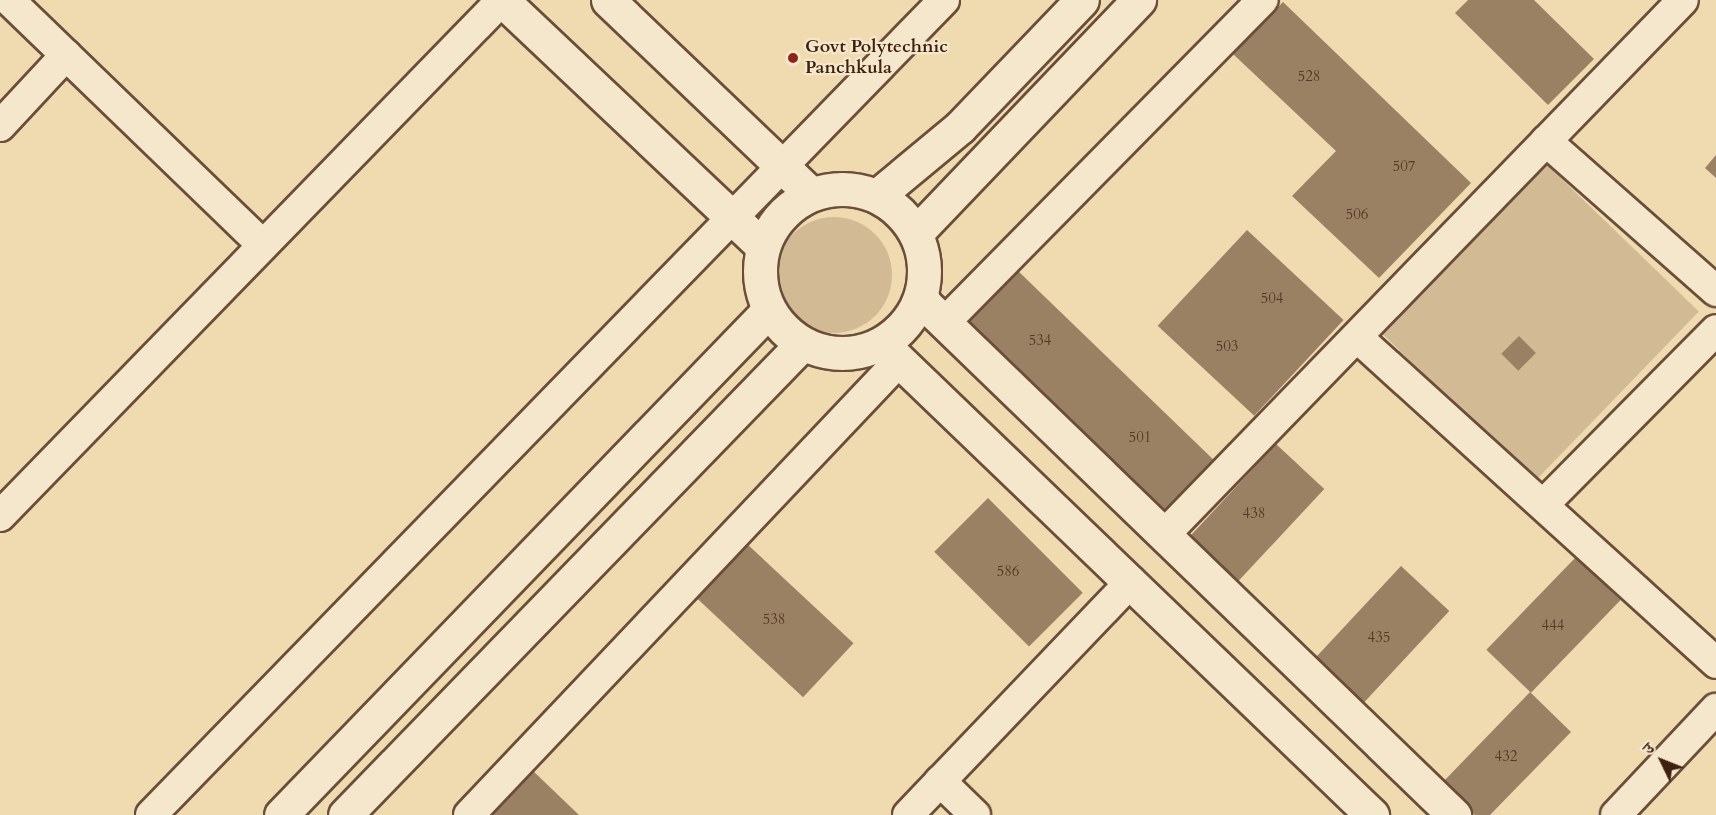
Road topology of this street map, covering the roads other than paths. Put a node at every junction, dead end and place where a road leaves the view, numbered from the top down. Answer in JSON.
{"nodes":[{"id":1,"x":9,"y":0,"type":"edge"},
{"id":2,"x":502,"y":0,"type":"edge"},
{"id":3,"x":608,"y":0,"type":"edge"},
{"id":4,"x":944,"y":0,"type":"edge"},
{"id":5,"x":1082,"y":0,"type":"edge"},
{"id":6,"x":1139,"y":0,"type":"edge"},
{"id":7,"x":1263,"y":0,"type":"edge"},
{"id":8,"x":1683,"y":0,"type":"edge"},
{"id":9,"x":66,"y":56,"type":"junction"},
{"id":10,"x":0,"y":126,"type":"edge"},
{"id":11,"x":1546,"y":141,"type":"junction"},
{"id":12,"x":782,"y":167,"type":"junction"},
{"id":13,"x":811,"y":194,"type":"junction"},
{"id":14,"x":877,"y":196,"type":"junction"},
{"id":15,"x":732,"y":220,"type":"junction"},
{"id":16,"x":916,"y":234,"type":"junction"},
{"id":17,"x":262,"y":245,"type":"junction"},
{"id":18,"x":763,"y":247,"type":"junction"},
{"id":19,"x":1716,"y":291,"type":"edge"},
{"id":20,"x":921,"y":295,"type":"junction"},
{"id":21,"x":769,"y":310,"type":"junction"},
{"id":22,"x":944,"y":323,"type":"junction"},
{"id":23,"x":1716,"y":330,"type":"edge"},
{"id":24,"x":1357,"y":337,"type":"junction"},
{"id":25,"x":802,"y":344,"type":"junction"},
{"id":26,"x":891,"y":352,"type":"junction"},
{"id":27,"x":1545,"y":503,"type":"junction"},
{"id":28,"x":0,"y":516,"type":"edge"},
{"id":29,"x":1164,"y":535,"type":"junction"},
{"id":30,"x":1131,"y":582,"type":"junction"},
{"id":31,"x":1716,"y":663,"type":"edge"},
{"id":32,"x":1716,"y":709,"type":"edge"},
{"id":33,"x":940,"y":781,"type":"junction"},
{"id":34,"x":151,"y":815,"type":"edge"},
{"id":35,"x":281,"y":815,"type":"edge"},
{"id":36,"x":345,"y":815,"type":"edge"},
{"id":37,"x":469,"y":815,"type":"edge"},
{"id":38,"x":908,"y":815,"type":"edge"},
{"id":39,"x":975,"y":815,"type":"edge"},
{"id":40,"x":1372,"y":815,"type":"edge"},
{"id":41,"x":1454,"y":815,"type":"edge"},
{"id":42,"x":1616,"y":815,"type":"edge"}],
"edges":[{"from":1,"to":9,"type":"street"},
{"from":2,"to":15,"type":"street"},
{"from":2,"to":17,"type":"street"},
{"from":3,"to":12,"type":"street"},
{"from":4,"to":12,"type":"street"},
{"from":5,"to":14,"type":"street"},
{"from":6,"to":16,"type":"street"},
{"from":7,"to":22,"type":"street"},
{"from":8,"to":11,"type":"street"},
{"from":9,"to":10,"type":"street"},
{"from":9,"to":17,"type":"street"},
{"from":11,"to":19,"type":"street"},
{"from":11,"to":24,"type":"street"},
{"from":12,"to":13,"type":"street"},
{"from":12,"to":15,"type":"street"},
{"from":13,"to":14,"type":"street"},
{"from":13,"to":18,"type":"street"},
{"from":14,"to":16,"type":"street"},
{"from":15,"to":18,"type":"street"},
{"from":15,"to":34,"type":"street"},
{"from":16,"to":20,"type":"street"},
{"from":17,"to":28,"type":"street"},
{"from":18,"to":21,"type":"street"},
{"from":20,"to":22,"type":"street"},
{"from":20,"to":26,"type":"street"},
{"from":21,"to":25,"type":"street"},
{"from":21,"to":35,"type":"street"},
{"from":22,"to":29,"type":"street"},
{"from":23,"to":27,"type":"street"},
{"from":24,"to":27,"type":"street"},
{"from":24,"to":29,"type":"street"},
{"from":25,"to":26,"type":"street"},
{"from":25,"to":36,"type":"street"},
{"from":26,"to":30,"type":"street"},
{"from":26,"to":37,"type":"street"},
{"from":27,"to":31,"type":"street"},
{"from":29,"to":41,"type":"street"},
{"from":30,"to":33,"type":"street"},
{"from":30,"to":40,"type":"street"},
{"from":32,"to":42,"type":"street"},
{"from":33,"to":38,"type":"street"},
{"from":33,"to":39,"type":"street"}]}
